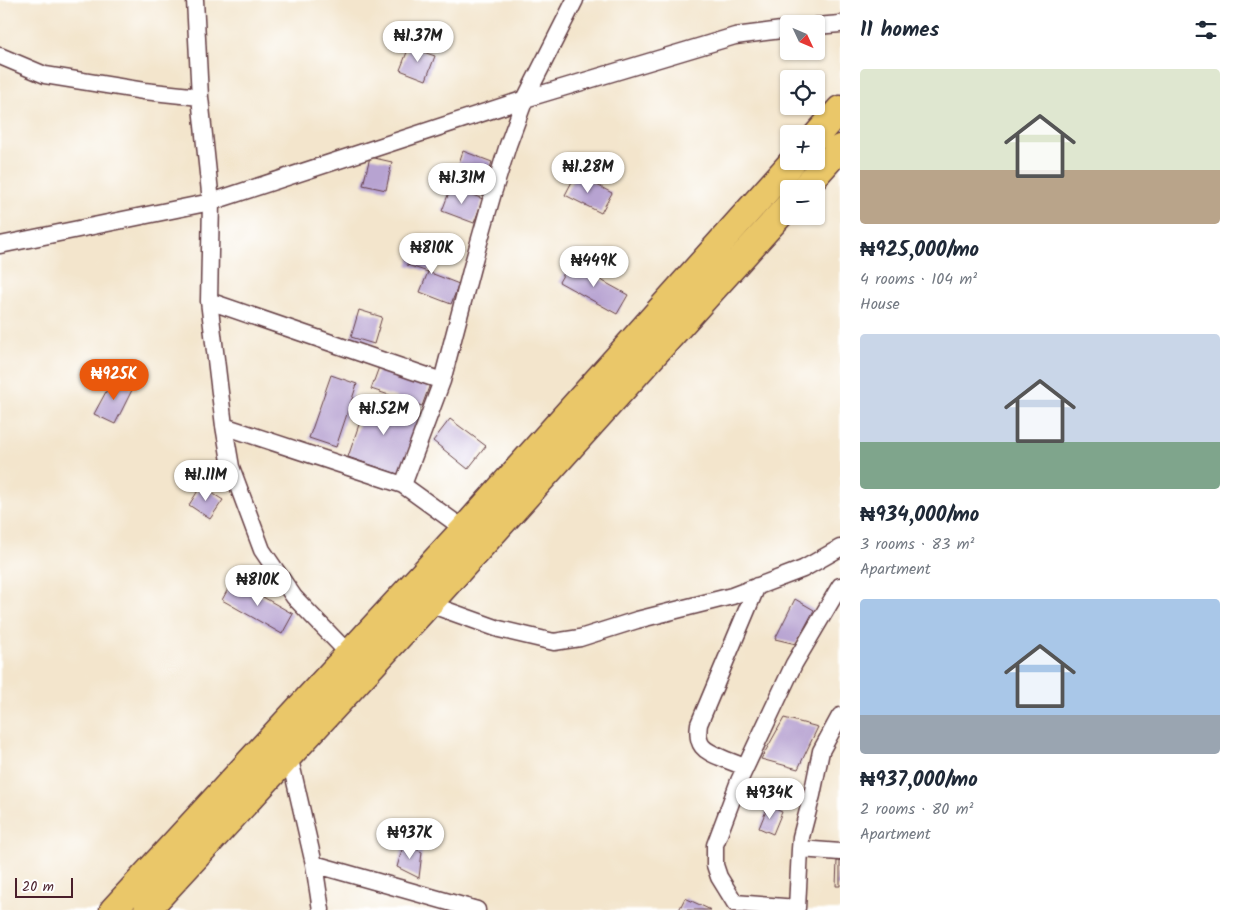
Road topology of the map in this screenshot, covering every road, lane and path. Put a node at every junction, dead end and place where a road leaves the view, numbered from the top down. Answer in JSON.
{"nodes":[{"id":1,"x":195,"y":0,"type":"edge"},
{"id":2,"x":575,"y":0,"type":"edge"},
{"id":3,"x":840,"y":24,"type":"edge"},
{"id":4,"x":825,"y":25,"type":"edge"},
{"id":5,"x":780,"y":30,"type":"edge"},
{"id":6,"x":0,"y":56,"type":"edge"},
{"id":7,"x":200,"y":97,"type":"junction"},
{"id":8,"x":525,"y":99,"type":"junction"},
{"id":9,"x":840,"y":109,"type":"edge"},
{"id":10,"x":825,"y":126,"type":"edge"},
{"id":11,"x":840,"y":148,"type":"edge"},
{"id":12,"x":785,"y":170,"type":"edge"},
{"id":13,"x":811,"y":180,"type":"edge"},
{"id":14,"x":211,"y":202,"type":"junction"},
{"id":15,"x":780,"y":215,"type":"edge"},
{"id":16,"x":0,"y":244,"type":"edge"},
{"id":17,"x":209,"y":300,"type":"junction"},
{"id":18,"x":442,"y":382,"type":"junction"},
{"id":19,"x":224,"y":426,"type":"junction"},
{"id":20,"x":403,"y":485,"type":"junction"},
{"id":21,"x":464,"y":529,"type":"junction"},
{"id":22,"x":836,"y":553,"type":"edge"},
{"id":23,"x":757,"y":586,"type":"junction"},
{"id":24,"x":840,"y":586,"type":"edge"},
{"id":25,"x":429,"y":604,"type":"junction"},
{"id":26,"x":348,"y":653,"type":"junction"},
{"id":27,"x":840,"y":716,"type":"edge"},
{"id":28,"x":289,"y":755,"type":"junction"},
{"id":29,"x":745,"y":767,"type":"junction"},
{"id":30,"x":800,"y":849,"type":"junction"},
{"id":31,"x":840,"y":852,"type":"edge"},
{"id":32,"x":314,"y":864,"type":"junction"},
{"id":33,"x":113,"y":910,"type":"edge"},
{"id":34,"x":147,"y":910,"type":"edge"},
{"id":35,"x":321,"y":910,"type":"edge"},
{"id":36,"x":477,"y":910,"type":"edge"}],
"edges":[{"from":1,"to":7,"type":"street"},
{"from":2,"to":8,"type":"street"},
{"from":3,"to":4,"type":"street"},
{"from":5,"to":8,"type":"street"},
{"from":6,"to":7,"type":"street"},
{"from":7,"to":14,"type":"street"},
{"from":8,"to":14,"type":"street"},
{"from":8,"to":18,"type":"street"},
{"from":9,"to":10,"type":"main road"},
{"from":11,"to":13,"type":"main road"},
{"from":12,"to":21,"type":"main road"},
{"from":14,"to":16,"type":"street"},
{"from":14,"to":17,"type":"street"},
{"from":15,"to":25,"type":"main road"},
{"from":17,"to":18,"type":"street"},
{"from":17,"to":19,"type":"street"},
{"from":18,"to":20,"type":"street"},
{"from":19,"to":20,"type":"street"},
{"from":19,"to":26,"type":"street"},
{"from":20,"to":21,"type":"street"},
{"from":21,"to":26,"type":"main road"},
{"from":22,"to":23,"type":"street"},
{"from":23,"to":25,"type":"street"},
{"from":23,"to":29,"type":"street"},
{"from":24,"to":29,"type":"street"},
{"from":25,"to":28,"type":"main road"},
{"from":26,"to":33,"type":"main road"},
{"from":27,"to":30,"type":"street"},
{"from":28,"to":32,"type":"street"},
{"from":28,"to":34,"type":"main road"},
{"from":29,"to":30,"type":"street"},
{"from":30,"to":31,"type":"street"},
{"from":32,"to":35,"type":"street"},
{"from":32,"to":36,"type":"street"}]}
